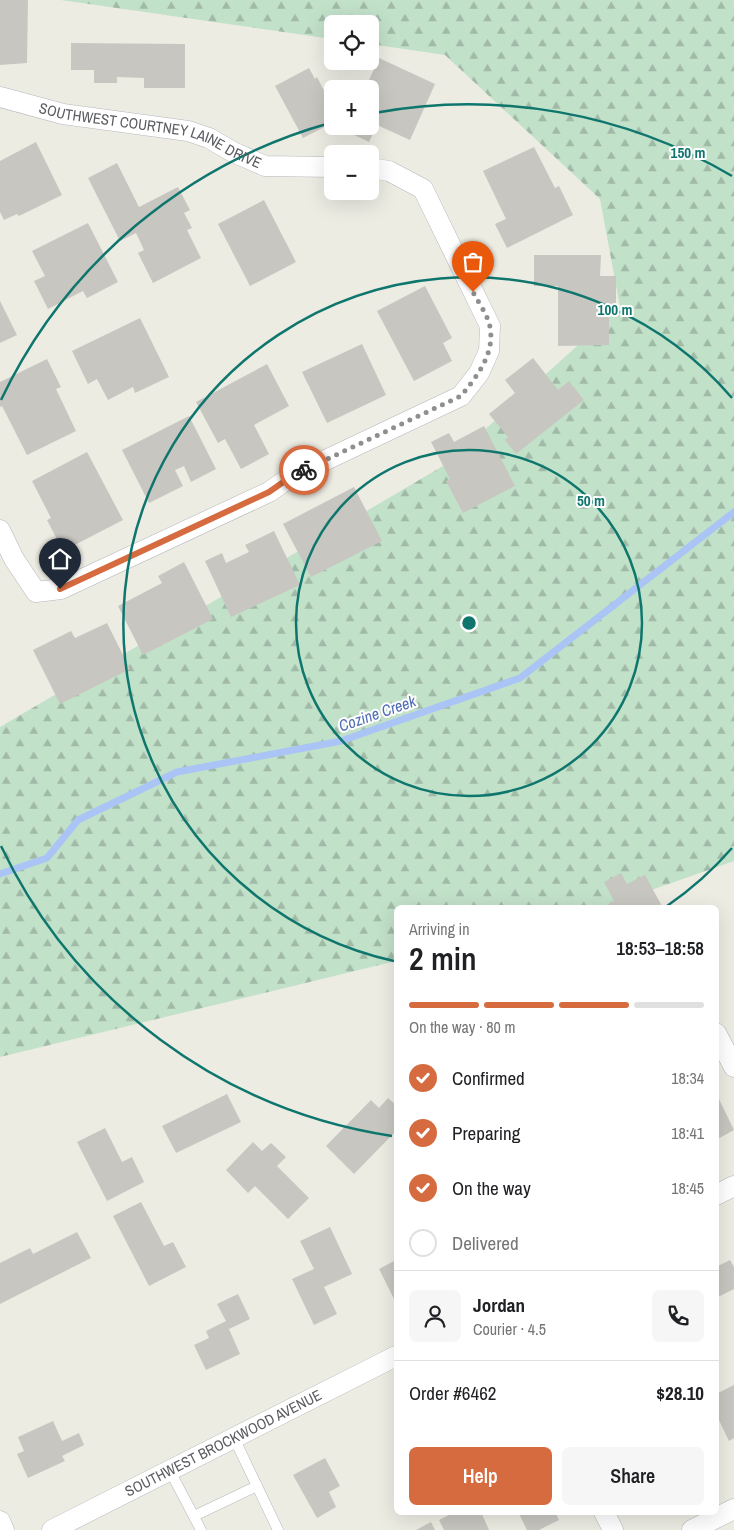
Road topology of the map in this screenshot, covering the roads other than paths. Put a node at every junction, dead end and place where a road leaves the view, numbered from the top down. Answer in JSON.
{"nodes":[{"id":1,"x":0,"y":97,"type":"edge"},
{"id":2,"x":324,"y":167,"type":"edge"},
{"id":3,"x":379,"y":169,"type":"edge"},
{"id":4,"x":0,"y":530,"type":"edge"},
{"id":5,"x":719,"y":1039,"type":"edge"},
{"id":6,"x":734,"y":1067,"type":"edge"},
{"id":7,"x":734,"y":1186,"type":"edge"},
{"id":8,"x":719,"y":1194,"type":"edge"},
{"id":9,"x":394,"y":1357,"type":"edge"},
{"id":10,"x":234,"y":1438,"type":"junction"},
{"id":11,"x":170,"y":1470,"type":"junction"},
{"id":12,"x":257,"y":1486,"type":"junction"},
{"id":13,"x":734,"y":1509,"type":"edge"},
{"id":14,"x":606,"y":1515,"type":"edge"},
{"id":15,"x":194,"y":1516,"type":"junction"},
{"id":16,"x":0,"y":1521,"type":"edge"},
{"id":17,"x":4,"y":1530,"type":"edge"},
{"id":18,"x":52,"y":1530,"type":"edge"},
{"id":19,"x":201,"y":1530,"type":"edge"},
{"id":20,"x":278,"y":1530,"type":"edge"},
{"id":21,"x":613,"y":1530,"type":"edge"},
{"id":22,"x":692,"y":1530,"type":"edge"}],
"edges":[{"from":1,"to":2,"type":"street","name":"SOUTHWEST COURTNEY LAINE DRIVE"},
{"from":3,"to":4,"type":"street"},
{"from":5,"to":6,"type":"street"},
{"from":7,"to":8,"type":"street"},
{"from":9,"to":10,"type":"street","name":"SOUTHWEST BROCKWOOD AVENUE"},
{"from":10,"to":11,"type":"street","name":"SOUTHWEST BROCKWOOD AVENUE"},
{"from":10,"to":12,"type":"lane"},
{"from":11,"to":15,"type":"lane"},
{"from":11,"to":18,"type":"street","name":"SOUTHWEST BROCKWOOD AVENUE"},
{"from":12,"to":15,"type":"lane"},
{"from":12,"to":20,"type":"lane"},
{"from":13,"to":22,"type":"street"},
{"from":14,"to":21,"type":"street"},
{"from":15,"to":19,"type":"lane"},
{"from":16,"to":17,"type":"street"}]}
